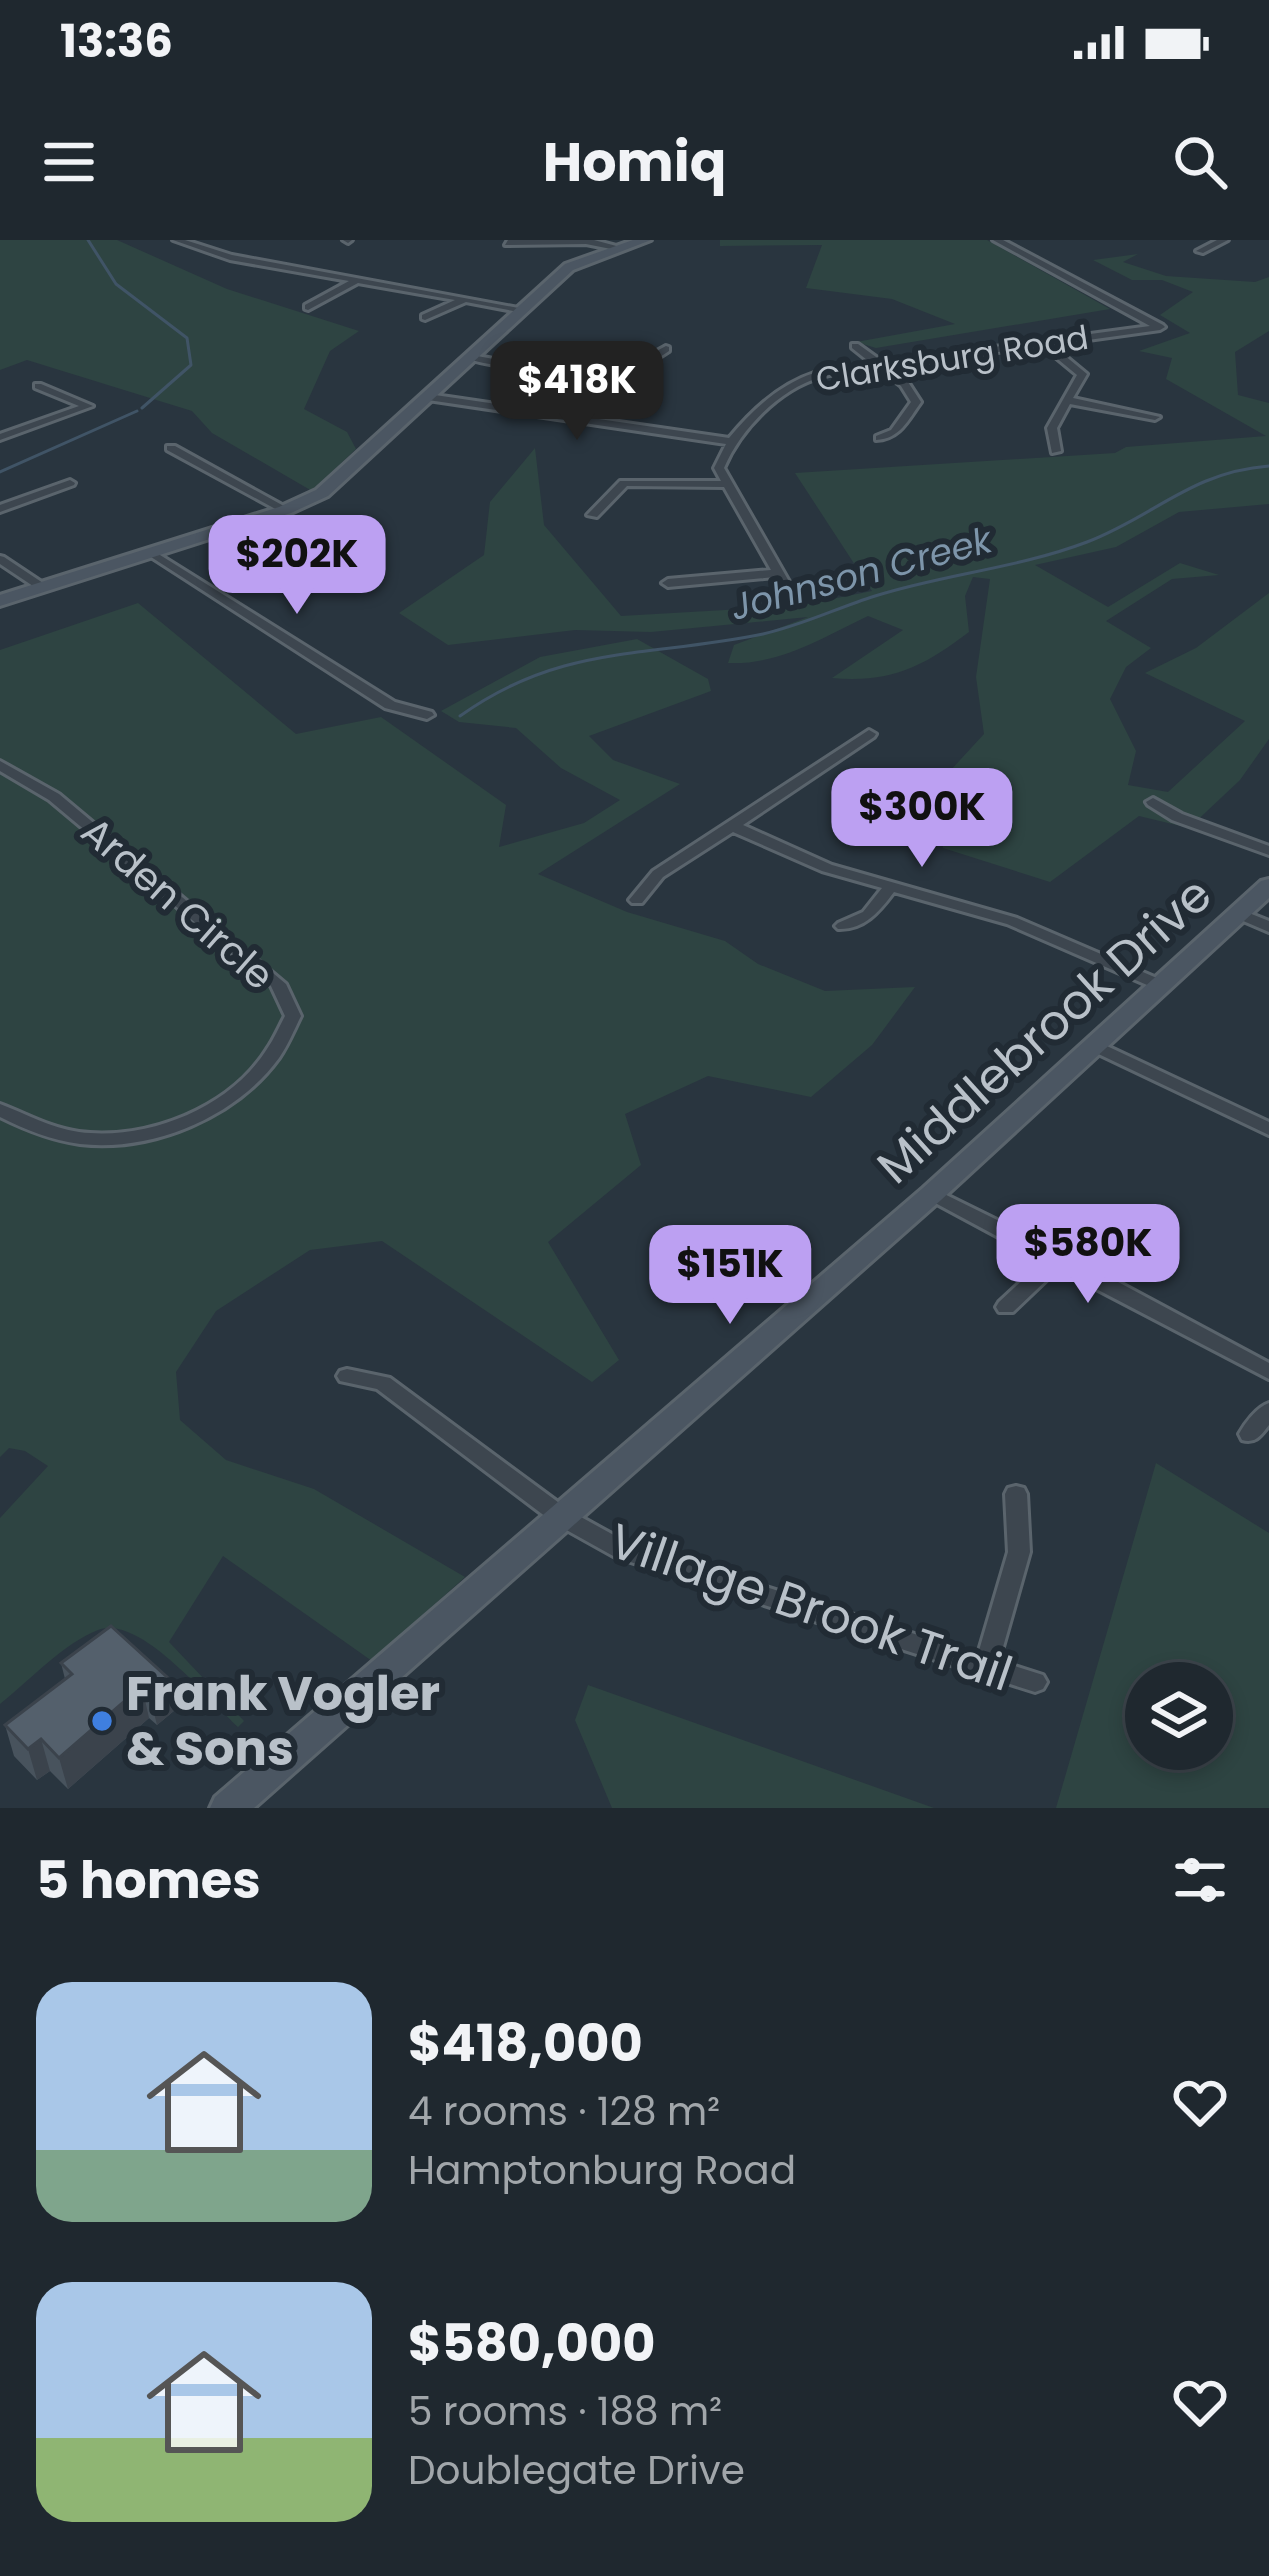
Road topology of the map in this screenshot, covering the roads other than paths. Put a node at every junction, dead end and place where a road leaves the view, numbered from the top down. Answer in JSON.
{"nodes":[{"id":1,"x":178,"y":240,"type":"edge"},
{"id":2,"x":644,"y":240,"type":"edge"},
{"id":3,"x":997,"y":240,"type":"edge"},
{"id":4,"x":1224,"y":240,"type":"edge"},
{"id":5,"x":508,"y":242,"type":"edge"},
{"id":6,"x":616,"y":248,"type":"junction"},
{"id":7,"x":1200,"y":251,"type":"dead end"},
{"id":8,"x":357,"y":280,"type":"junction"},
{"id":9,"x":464,"y":299,"type":"junction"},
{"id":10,"x":308,"y":307,"type":"dead end"},
{"id":11,"x":524,"y":310,"type":"junction"},
{"id":12,"x":425,"y":317,"type":"dead end"},
{"id":13,"x":1044,"y":343,"type":"junction"},
{"id":14,"x":855,"y":346,"type":"dead end"},
{"id":15,"x":666,"y":350,"type":"dead end"},
{"id":16,"x":472,"y":358,"type":"junction"},
{"id":17,"x":881,"y":366,"type":"junction"},
{"id":18,"x":38,"y":386,"type":"dead end"},
{"id":19,"x":428,"y":398,"type":"junction"},
{"id":20,"x":1071,"y":400,"type":"junction"},
{"id":21,"x":1155,"y":417,"type":"dead end"},
{"id":22,"x":0,"y":437,"type":"edge"},
{"id":23,"x":880,"y":438,"type":"dead end"},
{"id":24,"x":733,"y":442,"type":"junction"},
{"id":25,"x":171,"y":448,"type":"dead end"},
{"id":26,"x":1056,"y":451,"type":"dead end"},
{"id":27,"x":70,"y":483,"type":"dead end"},
{"id":28,"x":724,"y":484,"type":"junction"},
{"id":29,"x":0,"y":508,"type":"edge"},
{"id":30,"x":285,"y":510,"type":"junction"},
{"id":31,"x":593,"y":514,"type":"dead end"},
{"id":32,"x":152,"y":553,"type":"junction"},
{"id":33,"x":0,"y":559,"type":"edge"},
{"id":34,"x":777,"y":573,"type":"junction"},
{"id":35,"x":668,"y":583,"type":"dead end"},
{"id":36,"x":43,"y":587,"type":"junction"},
{"id":37,"x":793,"y":599,"type":"dead end"},
{"id":38,"x":0,"y":601,"type":"edge"},
{"id":39,"x":427,"y":715,"type":"dead end"},
{"id":40,"x":869,"y":734,"type":"dead end"},
{"id":41,"x":0,"y":765,"type":"edge"},
{"id":42,"x":1153,"y":802,"type":"dead end"},
{"id":43,"x":732,"y":826,"type":"junction"},
{"id":44,"x":1269,"y":851,"type":"edge"},
{"id":45,"x":1269,"y":886,"type":"edge"},
{"id":46,"x":889,"y":889,"type":"junction"},
{"id":47,"x":637,"y":900,"type":"dead end"},
{"id":48,"x":1239,"y":914,"type":"junction"},
{"id":49,"x":843,"y":926,"type":"dead end"},
{"id":50,"x":1269,"y":927,"type":"edge"},
{"id":51,"x":1160,"y":985,"type":"junction"},
{"id":52,"x":1094,"y":1045,"type":"junction"},
{"id":53,"x":0,"y":1110,"type":"edge"},
{"id":54,"x":1269,"y":1129,"type":"edge"},
{"id":55,"x":932,"y":1193,"type":"junction"},
{"id":56,"x":1057,"y":1258,"type":"junction"},
{"id":57,"x":1006,"y":1307,"type":"dead end"},
{"id":58,"x":1269,"y":1372,"type":"edge"},
{"id":59,"x":347,"y":1376,"type":"dead end"},
{"id":60,"x":1269,"y":1411,"type":"edge"},
{"id":61,"x":1249,"y":1434,"type":"dead end"},
{"id":62,"x":1016,"y":1494,"type":"dead end"},
{"id":63,"x":562,"y":1517,"type":"junction"},
{"id":64,"x":986,"y":1666,"type":"junction"},
{"id":65,"x":1035,"y":1682,"type":"dead end"},
{"id":66,"x":228,"y":1808,"type":"edge"}],
"edges":[{"from":1,"to":8,"type":"street"},
{"from":2,"to":6,"type":"main road"},
{"from":3,"to":13,"type":"street","name":"Clarksburg Road"},
{"from":4,"to":7,"type":"street"},
{"from":5,"to":6,"type":"street"},
{"from":6,"to":11,"type":"main road"},
{"from":8,"to":9,"type":"street"},
{"from":8,"to":10,"type":"street"},
{"from":9,"to":11,"type":"street"},
{"from":9,"to":12,"type":"street"},
{"from":11,"to":16,"type":"main road"},
{"from":13,"to":17,"type":"street","name":"Clarksburg Road"},
{"from":13,"to":20,"type":"street"},
{"from":14,"to":17,"type":"street"},
{"from":15,"to":16,"type":"street"},
{"from":16,"to":19,"type":"main road"},
{"from":17,"to":23,"type":"street"},
{"from":17,"to":24,"type":"street","name":"Clarksburg Road"},
{"from":18,"to":22,"type":"street"},
{"from":19,"to":24,"type":"street"},
{"from":19,"to":30,"type":"main road"},
{"from":20,"to":21,"type":"street"},
{"from":20,"to":26,"type":"street"},
{"from":24,"to":28,"type":"street"},
{"from":25,"to":30,"type":"street"},
{"from":27,"to":29,"type":"street"},
{"from":28,"to":31,"type":"street"},
{"from":28,"to":34,"type":"street"},
{"from":30,"to":32,"type":"main road"},
{"from":32,"to":36,"type":"main road"},
{"from":32,"to":39,"type":"street"},
{"from":33,"to":36,"type":"street"},
{"from":34,"to":35,"type":"street"},
{"from":34,"to":37,"type":"street"},
{"from":36,"to":38,"type":"main road"},
{"from":40,"to":43,"type":"street"},
{"from":41,"to":53,"type":"street","name":"Arden Circle"},
{"from":42,"to":44,"type":"street"},
{"from":43,"to":46,"type":"street"},
{"from":43,"to":47,"type":"street"},
{"from":45,"to":48,"type":"main road","name":"Middlebrook Drive"},
{"from":46,"to":49,"type":"street"},
{"from":46,"to":51,"type":"street"},
{"from":48,"to":50,"type":"street"},
{"from":48,"to":51,"type":"main road","name":"Middlebrook Drive"},
{"from":51,"to":52,"type":"main road","name":"Middlebrook Drive"},
{"from":52,"to":54,"type":"street"},
{"from":52,"to":55,"type":"main road","name":"Middlebrook Drive"},
{"from":55,"to":56,"type":"street"},
{"from":55,"to":63,"type":"main road","name":"Middlebrook Drive"},
{"from":56,"to":57,"type":"street"},
{"from":56,"to":58,"type":"street"},
{"from":59,"to":63,"type":"street","name":"Village Brook Trail"},
{"from":60,"to":61,"type":"street"},
{"from":62,"to":64,"type":"street"},
{"from":63,"to":64,"type":"street","name":"Village Brook Trail"},
{"from":63,"to":66,"type":"main road","name":"Middlebrook Drive"},
{"from":64,"to":65,"type":"street","name":"Village Brook Trail"}]}
